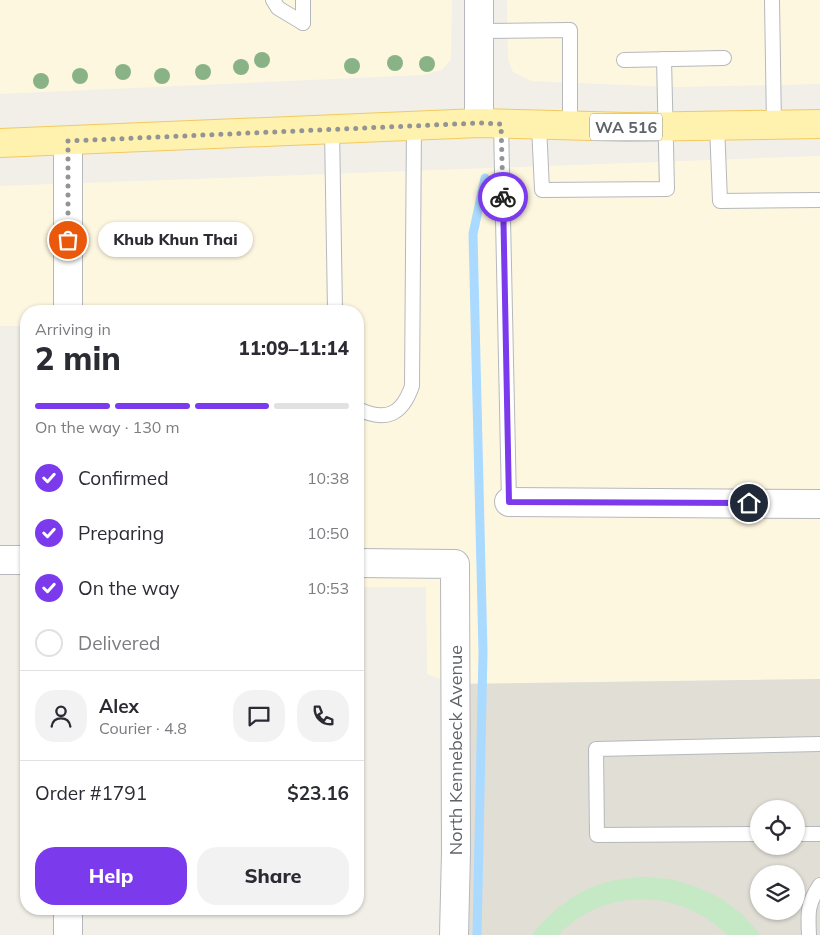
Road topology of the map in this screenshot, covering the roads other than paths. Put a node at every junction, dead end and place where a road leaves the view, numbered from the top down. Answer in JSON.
{"nodes":[{"id":1,"x":273,"y":0,"type":"edge"},
{"id":2,"x":303,"y":0,"type":"edge"},
{"id":3,"x":480,"y":0,"type":"edge"},
{"id":4,"x":772,"y":0,"type":"edge"},
{"id":5,"x":479,"y":31,"type":"junction"},
{"id":6,"x":724,"y":58,"type":"dead end"},
{"id":7,"x":664,"y":59,"type":"junction"},
{"id":8,"x":624,"y":60,"type":"dead end"},
{"id":9,"x":490,"y":123,"type":"junction"},
{"id":10,"x":540,"y":124,"type":"junction"},
{"id":11,"x":774,"y":124,"type":"junction"},
{"id":12,"x":820,"y":124,"type":"edge"},
{"id":13,"x":414,"y":126,"type":"junction"},
{"id":14,"x":570,"y":126,"type":"junction"},
{"id":15,"x":717,"y":126,"type":"junction"},
{"id":16,"x":666,"y":127,"type":"junction"},
{"id":17,"x":332,"y":129,"type":"junction"},
{"id":18,"x":68,"y":141,"type":"junction"},
{"id":19,"x":0,"y":143,"type":"edge"},
{"id":20,"x":820,"y":200,"type":"edge"},
{"id":21,"x":68,"y":305,"type":"edge"},
{"id":22,"x":335,"y":305,"type":"edge"},
{"id":23,"x":364,"y":412,"type":"edge"},
{"id":24,"x":509,"y":502,"type":"joint"},
{"id":25,"x":820,"y":504,"type":"edge"},
{"id":26,"x":0,"y":560,"type":"edge"},
{"id":27,"x":20,"y":560,"type":"edge"},
{"id":28,"x":364,"y":563,"type":"edge"},
{"id":29,"x":820,"y":744,"type":"edge"},
{"id":30,"x":750,"y":834,"type":"edge"},
{"id":31,"x":805,"y":834,"type":"edge"},
{"id":32,"x":820,"y":834,"type":"edge"},
{"id":33,"x":820,"y":884,"type":"edge"},
{"id":34,"x":68,"y":915,"type":"edge"},
{"id":35,"x":68,"y":935,"type":"edge"},
{"id":36,"x":454,"y":935,"type":"edge"},
{"id":37,"x":809,"y":935,"type":"edge"}],
"edges":[{"from":1,"to":2,"type":"lane"},
{"from":3,"to":5,"type":"street"},
{"from":4,"to":11,"type":"lane"},
{"from":5,"to":9,"type":"street"},
{"from":5,"to":14,"type":"lane"},
{"from":6,"to":7,"type":"lane"},
{"from":7,"to":8,"type":"lane"},
{"from":7,"to":16,"type":"lane"},
{"from":9,"to":10,"type":"main road","number":"WA 516"},
{"from":9,"to":13,"type":"main road","number":"WA 516"},
{"from":9,"to":24,"type":"lane"},
{"from":10,"to":14,"type":"main road","number":"WA 516"},
{"from":10,"to":16,"type":"lane"},
{"from":11,"to":12,"type":"main road","number":"WA 516"},
{"from":11,"to":15,"type":"main road","number":"WA 516"},
{"from":13,"to":17,"type":"main road","number":"WA 516"},
{"from":13,"to":23,"type":"lane"},
{"from":14,"to":16,"type":"main road","number":"WA 516"},
{"from":15,"to":16,"type":"main road","number":"WA 516"},
{"from":15,"to":20,"type":"lane"},
{"from":17,"to":18,"type":"main road","number":"WA 516"},
{"from":17,"to":22,"type":"lane"},
{"from":18,"to":19,"type":"main road","number":"WA 516"},
{"from":18,"to":21,"type":"street"},
{"from":24,"to":25,"type":"street"},
{"from":26,"to":27,"type":"street"},
{"from":28,"to":36,"type":"street","name":"North Kennebeck Avenue"},
{"from":29,"to":30,"type":"lane"},
{"from":31,"to":32,"type":"lane"},
{"from":33,"to":37,"type":"lane"},
{"from":34,"to":35,"type":"street"}]}
